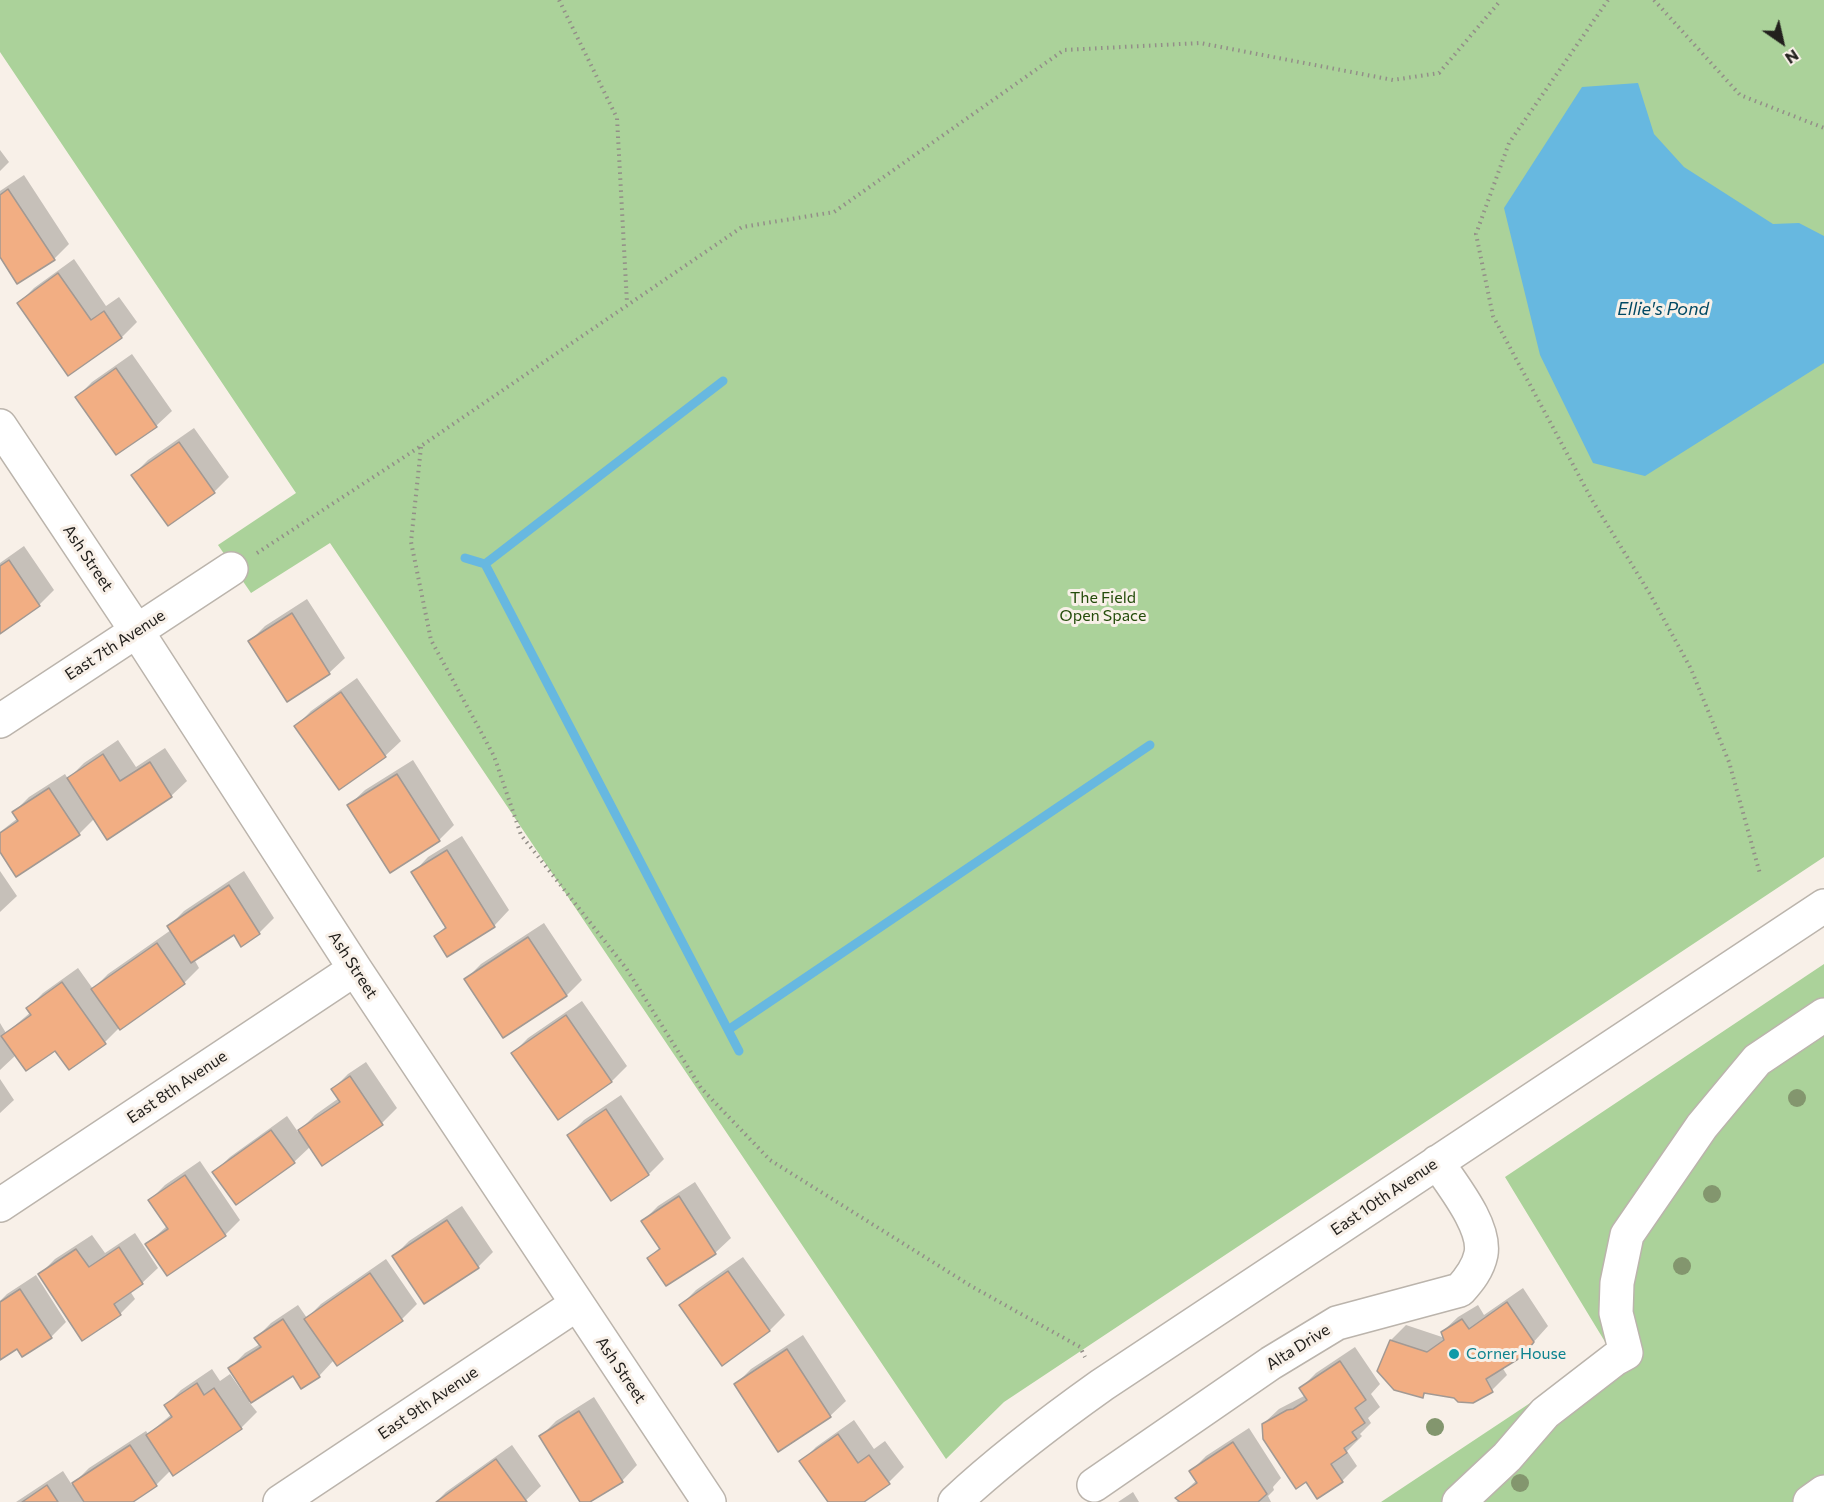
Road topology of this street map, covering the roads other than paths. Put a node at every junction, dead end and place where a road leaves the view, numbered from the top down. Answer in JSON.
{"nodes":[{"id":1,"x":0,"y":426,"type":"edge"},
{"id":2,"x":239,"y":564,"type":"road end"},
{"id":3,"x":136,"y":630,"type":"junction"},
{"id":4,"x":0,"y":721,"type":"edge"},
{"id":5,"x":1824,"y":906,"type":"edge"},
{"id":6,"x":355,"y":969,"type":"junction"},
{"id":7,"x":1824,"y":1015,"type":"edge"},
{"id":8,"x":1437,"y":1162,"type":"junction"},
{"id":9,"x":0,"y":1205,"type":"edge"},
{"id":10,"x":577,"y":1304,"type":"junction"},
{"id":11,"x":1094,"y":1485,"type":"dead end"},
{"id":12,"x":1824,"y":1492,"type":"edge"},
{"id":13,"x":280,"y":1502,"type":"edge"},
{"id":14,"x":709,"y":1502,"type":"edge"},
{"id":15,"x":955,"y":1502,"type":"edge"},
{"id":16,"x":1459,"y":1502,"type":"edge"},
{"id":17,"x":1810,"y":1502,"type":"edge"}],
"edges":[{"from":1,"to":3,"type":"street","name":"Ash Street"},
{"from":2,"to":3,"type":"street","name":"East 7th Avenue"},
{"from":3,"to":4,"type":"street","name":"East 7th Avenue"},
{"from":3,"to":6,"type":"street","name":"Ash Street"},
{"from":5,"to":8,"type":"street","name":"East 10th Avenue"},
{"from":6,"to":9,"type":"street","name":"East 8th Avenue"},
{"from":6,"to":10,"type":"street","name":"Ash Street"},
{"from":7,"to":16,"type":"street"},
{"from":8,"to":11,"type":"street","name":"Alta Drive"},
{"from":8,"to":15,"type":"street","name":"East 10th Avenue"},
{"from":10,"to":13,"type":"street","name":"East 9th Avenue"},
{"from":10,"to":14,"type":"street","name":"Ash Street"},
{"from":12,"to":17,"type":"street"}]}
